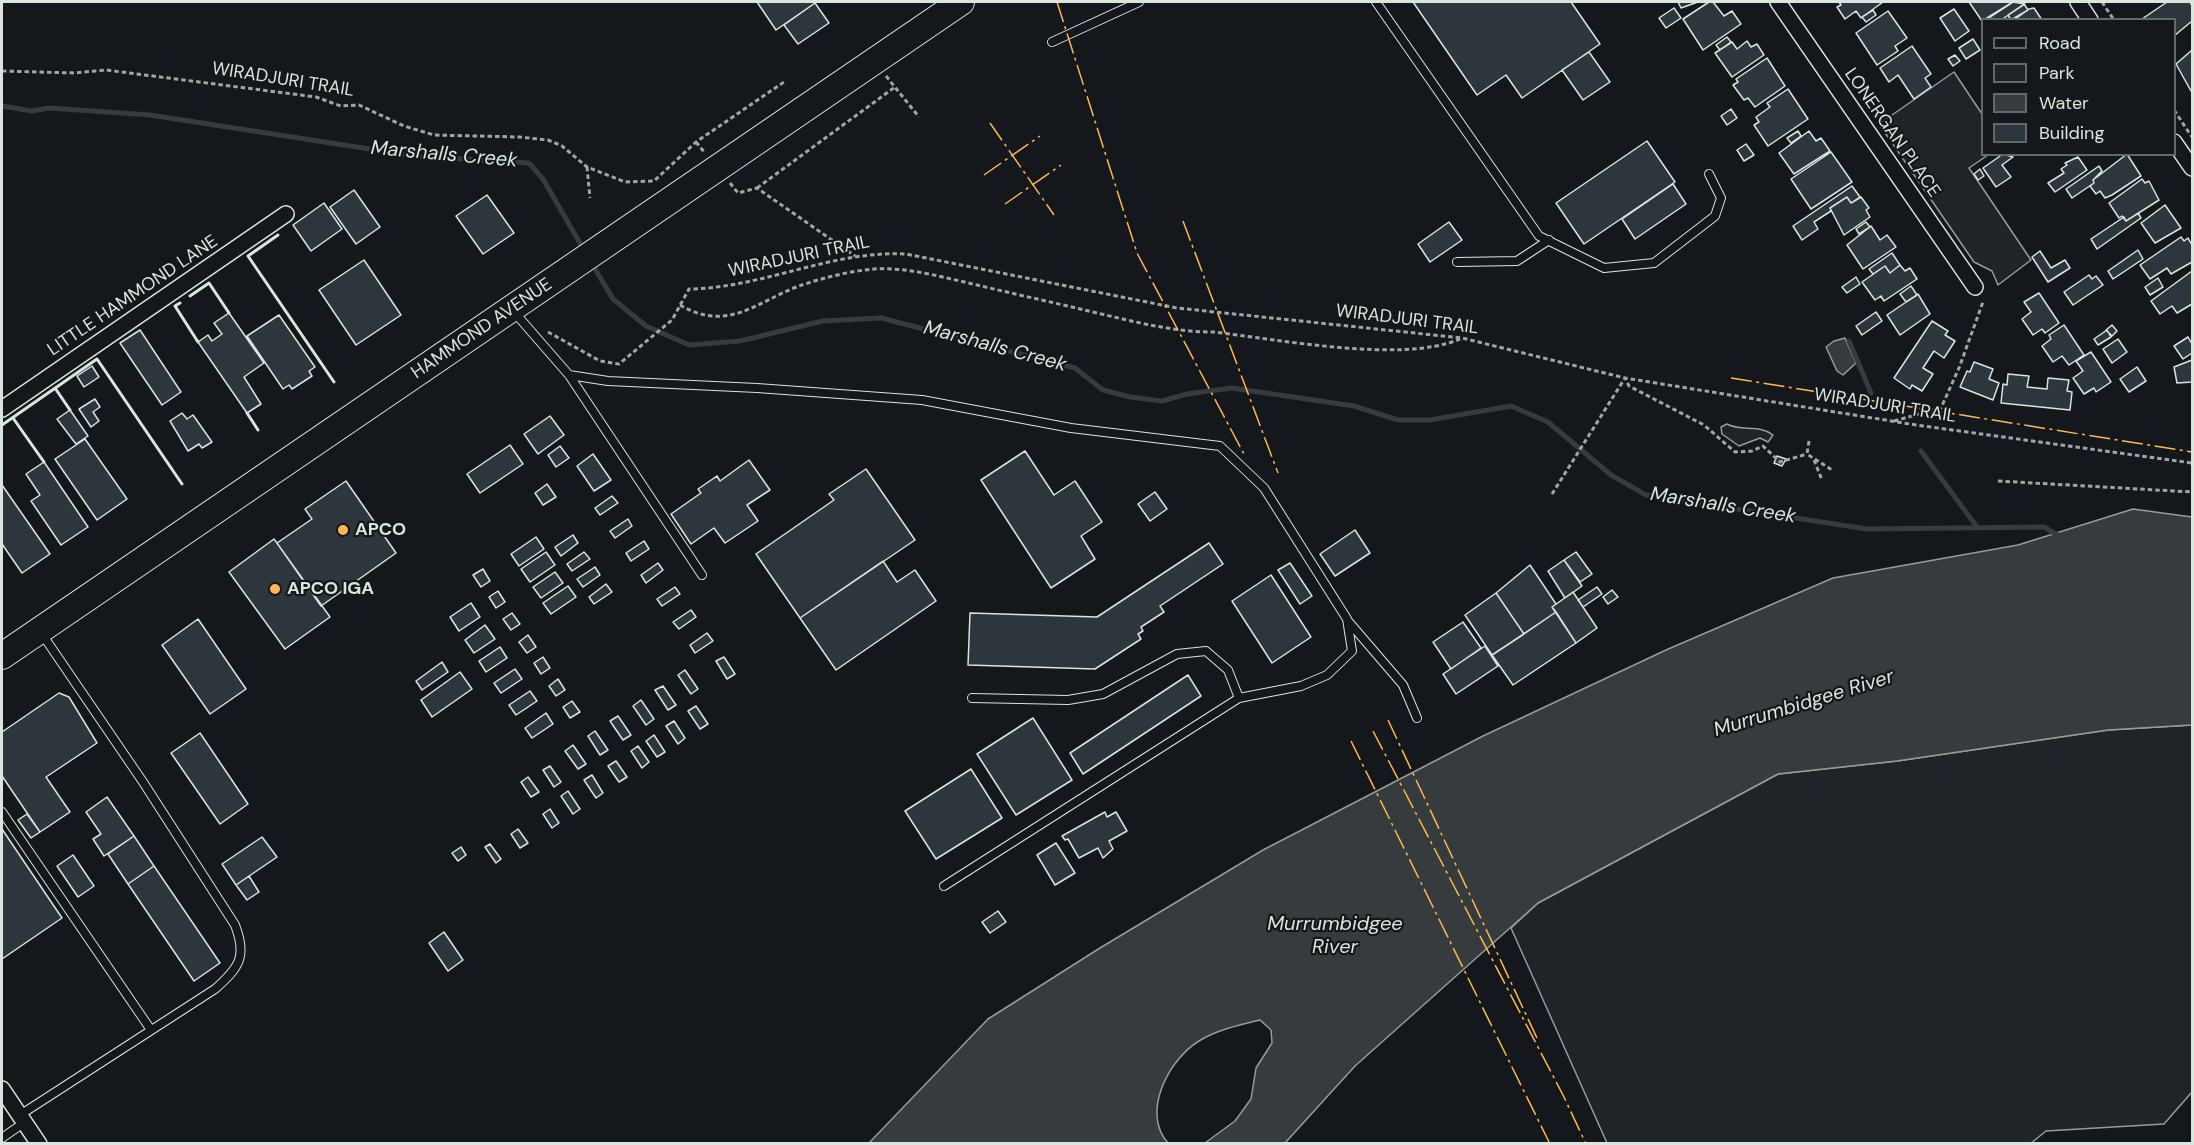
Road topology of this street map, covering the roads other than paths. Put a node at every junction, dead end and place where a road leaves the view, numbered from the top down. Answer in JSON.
{"nodes":[{"id":1,"x":961,"y":2,"type":"edge"},
{"id":2,"x":1139,"y":2,"type":"edge"},
{"id":3,"x":1376,"y":2,"type":"edge"},
{"id":4,"x":1778,"y":2,"type":"edge"},
{"id":5,"x":2078,"y":2,"type":"edge"},
{"id":6,"x":2089,"y":18,"type":"edge"},
{"id":7,"x":1052,"y":42,"type":"dead end"},
{"id":8,"x":2176,"y":143,"type":"edge"},
{"id":9,"x":2193,"y":168,"type":"edge"},
{"id":10,"x":1709,"y":174,"type":"dead end"},
{"id":11,"x":286,"y":214,"type":"dead end"},
{"id":12,"x":1549,"y":240,"type":"junction"},
{"id":13,"x":1457,"y":262,"type":"dead end"},
{"id":14,"x":1975,"y":287,"type":"dead end"},
{"id":15,"x":511,"y":309,"type":"junction"},
{"id":16,"x":569,"y":375,"type":"junction"},
{"id":17,"x":2,"y":409,"type":"edge"},
{"id":18,"x":702,"y":575,"type":"dead end"},
{"id":19,"x":1347,"y":620,"type":"junction"},
{"id":20,"x":39,"y":630,"type":"junction"},
{"id":21,"x":2,"y":656,"type":"edge"},
{"id":22,"x":972,"y":698,"type":"dead end"},
{"id":23,"x":1239,"y":698,"type":"junction"},
{"id":24,"x":1417,"y":718,"type":"dead end"},
{"id":25,"x":2,"y":812,"type":"edge"},
{"id":26,"x":944,"y":886,"type":"dead end"},
{"id":27,"x":151,"y":1030,"type":"junction"},
{"id":28,"x":2,"y":1089,"type":"edge"},
{"id":29,"x":22,"y":1118,"type":"junction"},
{"id":30,"x":2,"y":1138,"type":"edge"},
{"id":31,"x":39,"y":1143,"type":"edge"}],
"edges":[{"from":1,"to":15,"type":"highway","name":"HAMMOND AVENUE"},
{"from":2,"to":7,"type":"lane"},
{"from":3,"to":12,"type":"lane"},
{"from":4,"to":14,"type":"street","name":"LONERGAN PLACE"},
{"from":5,"to":6,"type":"street"},
{"from":8,"to":9,"type":"street"},
{"from":10,"to":12,"type":"lane"},
{"from":11,"to":17,"type":"street","name":"LITTLE HAMMOND LANE"},
{"from":12,"to":13,"type":"lane"},
{"from":15,"to":16,"type":"lane"},
{"from":15,"to":20,"type":"highway","name":"HAMMOND AVENUE"},
{"from":16,"to":18,"type":"lane"},
{"from":16,"to":19,"type":"lane"},
{"from":19,"to":23,"type":"lane"},
{"from":19,"to":24,"type":"lane"},
{"from":20,"to":21,"type":"highway","name":"HAMMOND AVENUE"},
{"from":20,"to":27,"type":"lane"},
{"from":22,"to":23,"type":"lane"},
{"from":23,"to":26,"type":"lane"},
{"from":25,"to":27,"type":"lane"},
{"from":27,"to":29,"type":"lane"},
{"from":28,"to":29,"type":"street"},
{"from":29,"to":30,"type":"lane"},
{"from":29,"to":31,"type":"street"}]}
